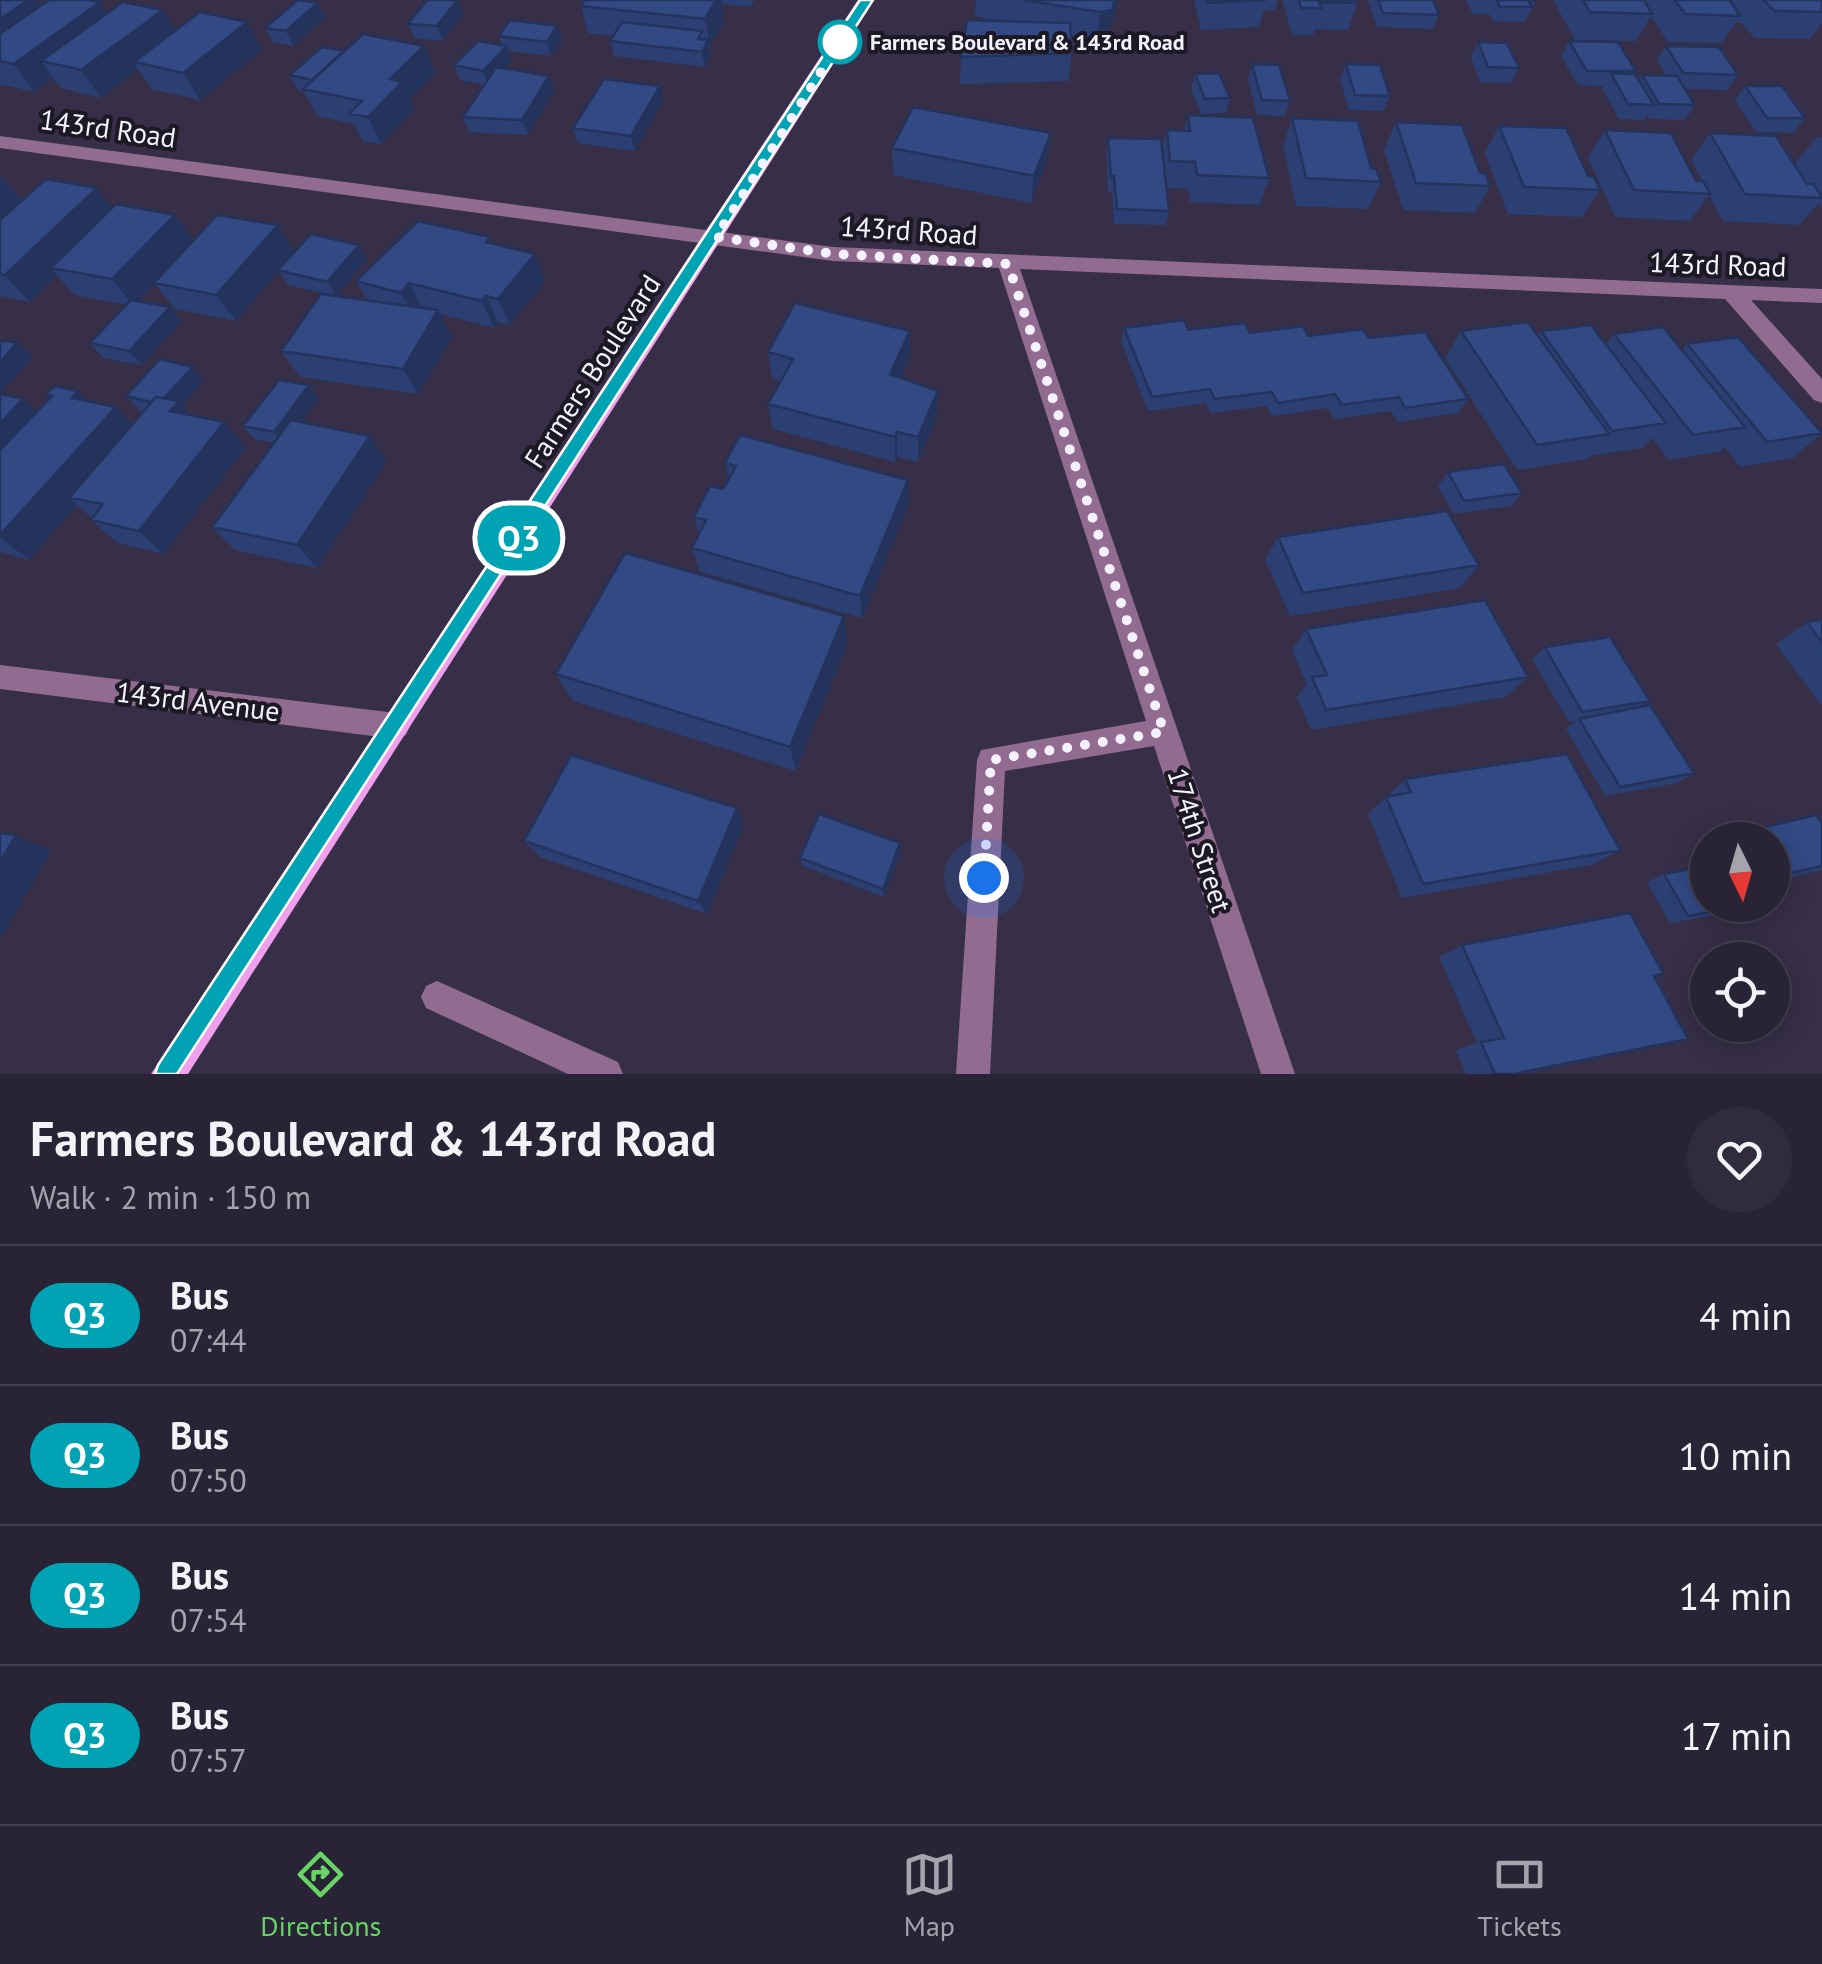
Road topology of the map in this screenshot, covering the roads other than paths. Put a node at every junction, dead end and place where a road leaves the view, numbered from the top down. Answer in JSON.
{"nodes":[{"id":1,"x":866,"y":0,"type":"edge"},
{"id":2,"x":0,"y":142,"type":"edge"},
{"id":3,"x":716,"y":237,"type":"junction"},
{"id":4,"x":1008,"y":264,"type":"junction"},
{"id":5,"x":1732,"y":292,"type":"junction"},
{"id":6,"x":1822,"y":296,"type":"edge"},
{"id":7,"x":1822,"y":394,"type":"edge"},
{"id":8,"x":0,"y":676,"type":"edge"},
{"id":9,"x":396,"y":726,"type":"junction"},
{"id":10,"x":1164,"y":732,"type":"junction"},
{"id":11,"x":437,"y":997,"type":"dead end"},
{"id":12,"x":168,"y":1074,"type":"edge"},
{"id":13,"x":606,"y":1074,"type":"edge"},
{"id":14,"x":973,"y":1074,"type":"edge"},
{"id":15,"x":1278,"y":1074,"type":"edge"}],
"edges":[{"from":1,"to":3,"type":"main road","name":"Farmers Boulevard"},
{"from":2,"to":3,"type":"street","name":"143rd Road"},
{"from":3,"to":4,"type":"street","name":"143rd Road"},
{"from":3,"to":9,"type":"main road","name":"Farmers Boulevard"},
{"from":4,"to":5,"type":"street","name":"143rd Road"},
{"from":4,"to":10,"type":"street","name":"174th Street"},
{"from":5,"to":6,"type":"street","name":"143rd Road"},
{"from":5,"to":7,"type":"street"},
{"from":8,"to":9,"type":"street","name":"143rd Avenue"},
{"from":9,"to":12,"type":"main road","name":"Farmers Boulevard"},
{"from":10,"to":14,"type":"street"},
{"from":10,"to":15,"type":"street","name":"174th Street"},
{"from":11,"to":13,"type":"street"}]}
